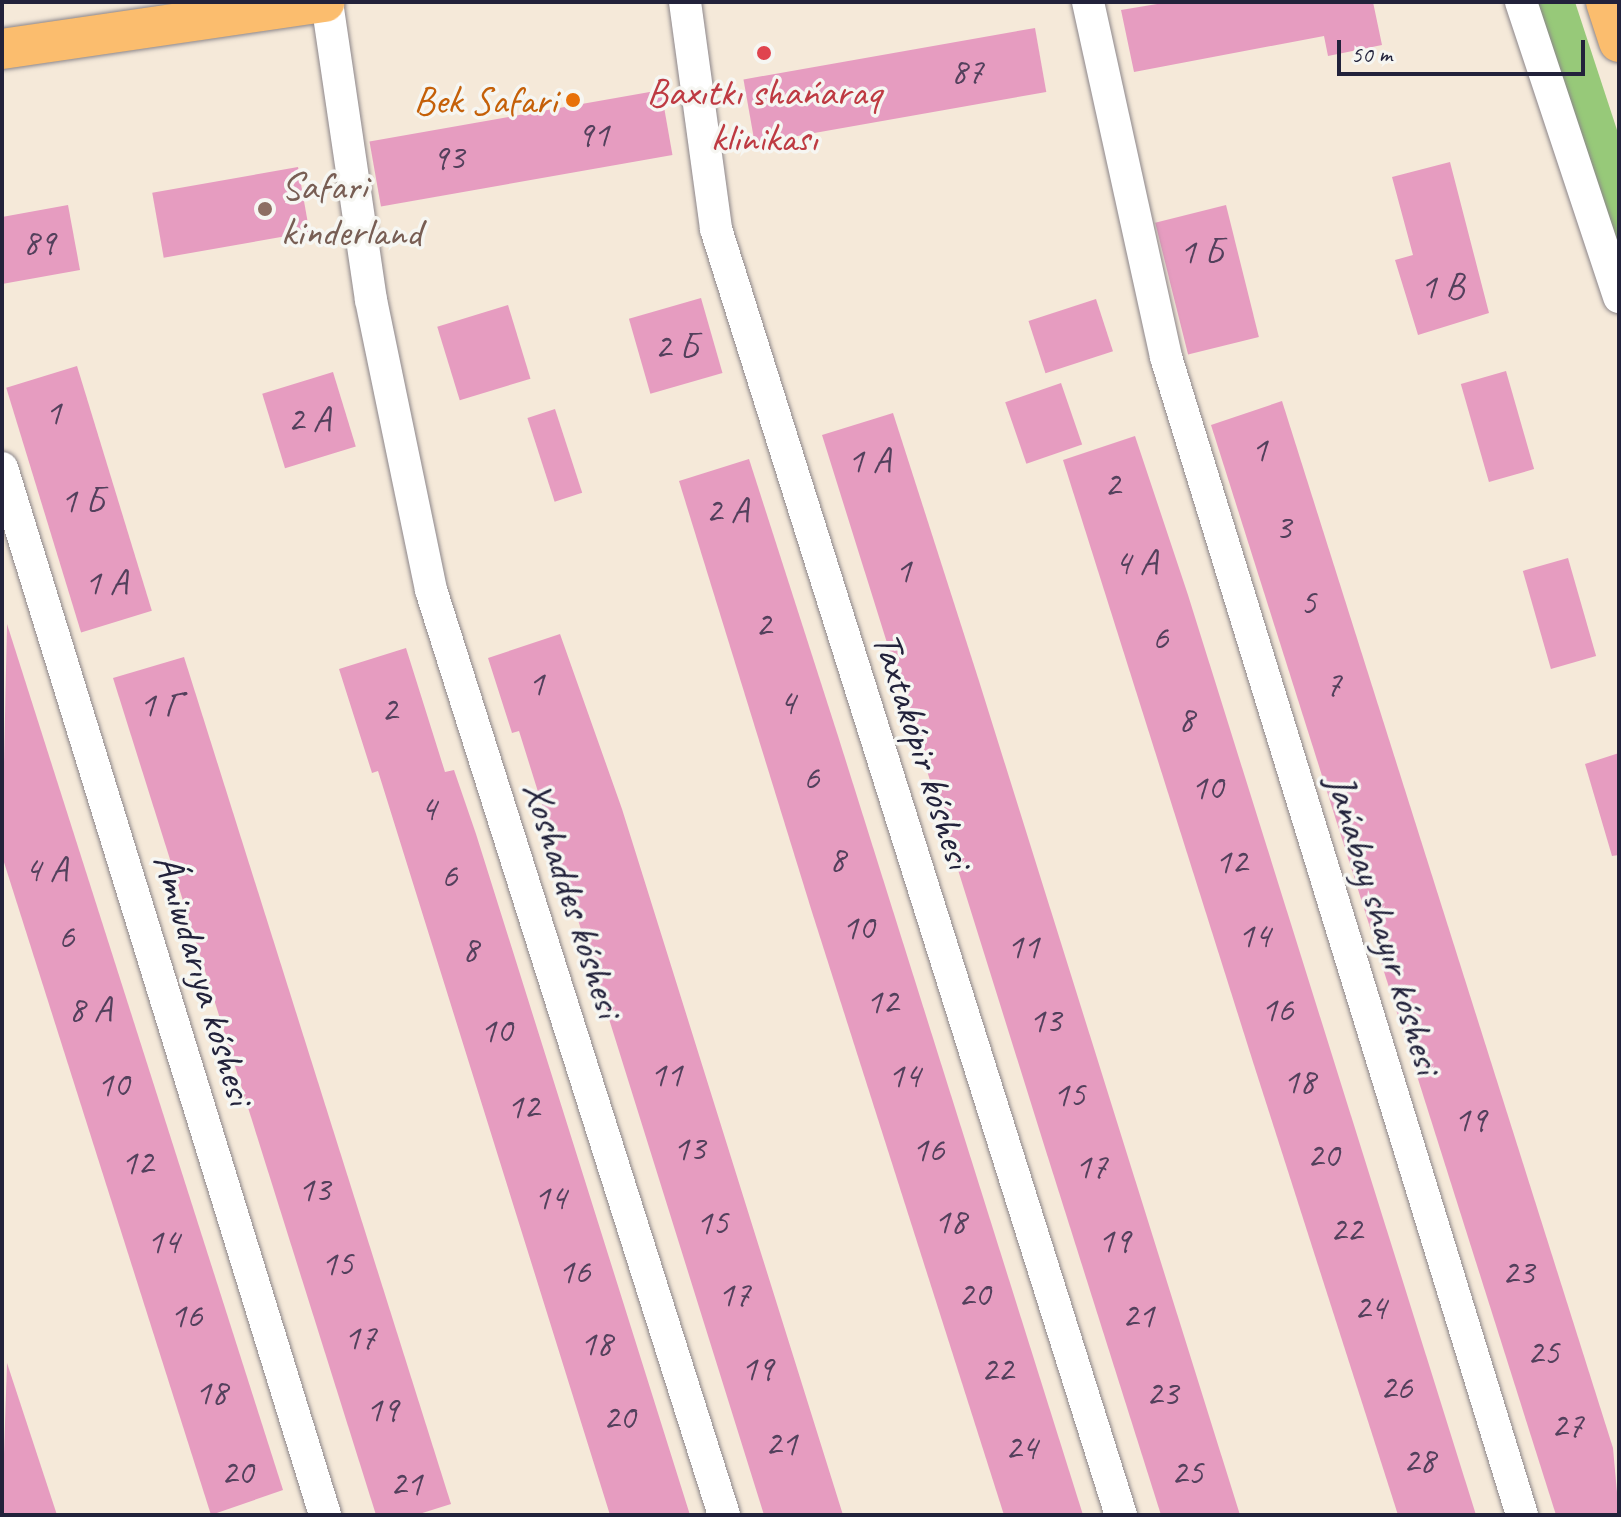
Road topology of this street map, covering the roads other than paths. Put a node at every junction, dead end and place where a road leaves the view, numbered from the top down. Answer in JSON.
{"nodes":[{"id":1,"x":326,"y":2,"type":"edge"},
{"id":2,"x":685,"y":2,"type":"edge"},
{"id":3,"x":1088,"y":2,"type":"edge"},
{"id":4,"x":1521,"y":2,"type":"edge"},
{"id":5,"x":1606,"y":2,"type":"edge"},
{"id":6,"x":218,"y":10,"type":"edge"},
{"id":7,"x":1619,"y":42,"type":"edge"},
{"id":8,"x":2,"y":49,"type":"edge"},
{"id":9,"x":1619,"y":297,"type":"edge"},
{"id":10,"x":2,"y":468,"type":"edge"},
{"id":11,"x":325,"y":1515,"type":"edge"},
{"id":12,"x":724,"y":1515,"type":"edge"},
{"id":13,"x":1121,"y":1515,"type":"edge"},
{"id":14,"x":1522,"y":1515,"type":"edge"}],
"edges":[{"from":1,"to":6,"type":"main road"},
{"from":1,"to":12,"type":"street","name":"Xoshaddes kóshesi"},
{"from":2,"to":13,"type":"street","name":"Taxtakópir kóshesi"},
{"from":3,"to":14,"type":"street","name":"Jańabay shayır kóshesi"},
{"from":4,"to":9,"type":"street"},
{"from":5,"to":7,"type":"main road"},
{"from":6,"to":8,"type":"main road"},
{"from":10,"to":11,"type":"street","name":"Ámiwdarıya kóshesi"}]}
